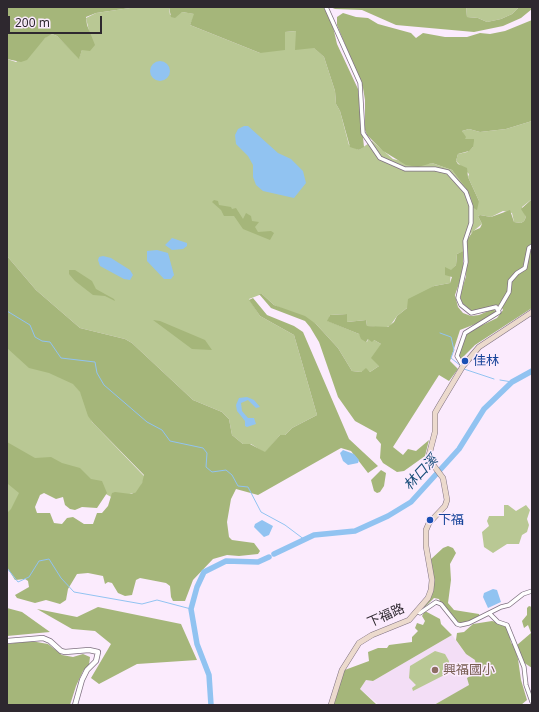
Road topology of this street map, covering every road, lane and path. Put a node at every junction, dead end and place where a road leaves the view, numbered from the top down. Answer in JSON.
{"nodes":[{"id":1,"x":326,"y":7,"type":"edge"},
{"id":2,"x":532,"y":246,"type":"edge"},
{"id":3,"x":499,"y":309,"type":"junction"},
{"id":4,"x":532,"y":312,"type":"edge"},
{"id":5,"x":463,"y":366,"type":"junction"},
{"id":6,"x":532,"y":591,"type":"edge"},
{"id":7,"x":417,"y":611,"type":"junction"},
{"id":8,"x":489,"y":613,"type":"junction"},
{"id":9,"x":7,"y":641,"type":"edge"},
{"id":10,"x":531,"y":696,"type":"edge"},
{"id":11,"x":532,"y":702,"type":"edge"},
{"id":12,"x":75,"y":705,"type":"edge"},
{"id":13,"x":331,"y":705,"type":"edge"}],
"edges":[{"from":1,"to":3,"type":"street"},
{"from":2,"to":3,"type":"street"},
{"from":3,"to":5,"type":"street"},
{"from":4,"to":5,"type":"main road"},
{"from":5,"to":7,"type":"main road","name":"下福路"},
{"from":6,"to":8,"type":"street"},
{"from":7,"to":8,"type":"street"},
{"from":7,"to":13,"type":"main road","name":"下福路"},
{"from":8,"to":10,"type":"street"},
{"from":9,"to":12,"type":"street"},
{"from":10,"to":11,"type":"street"}]}
